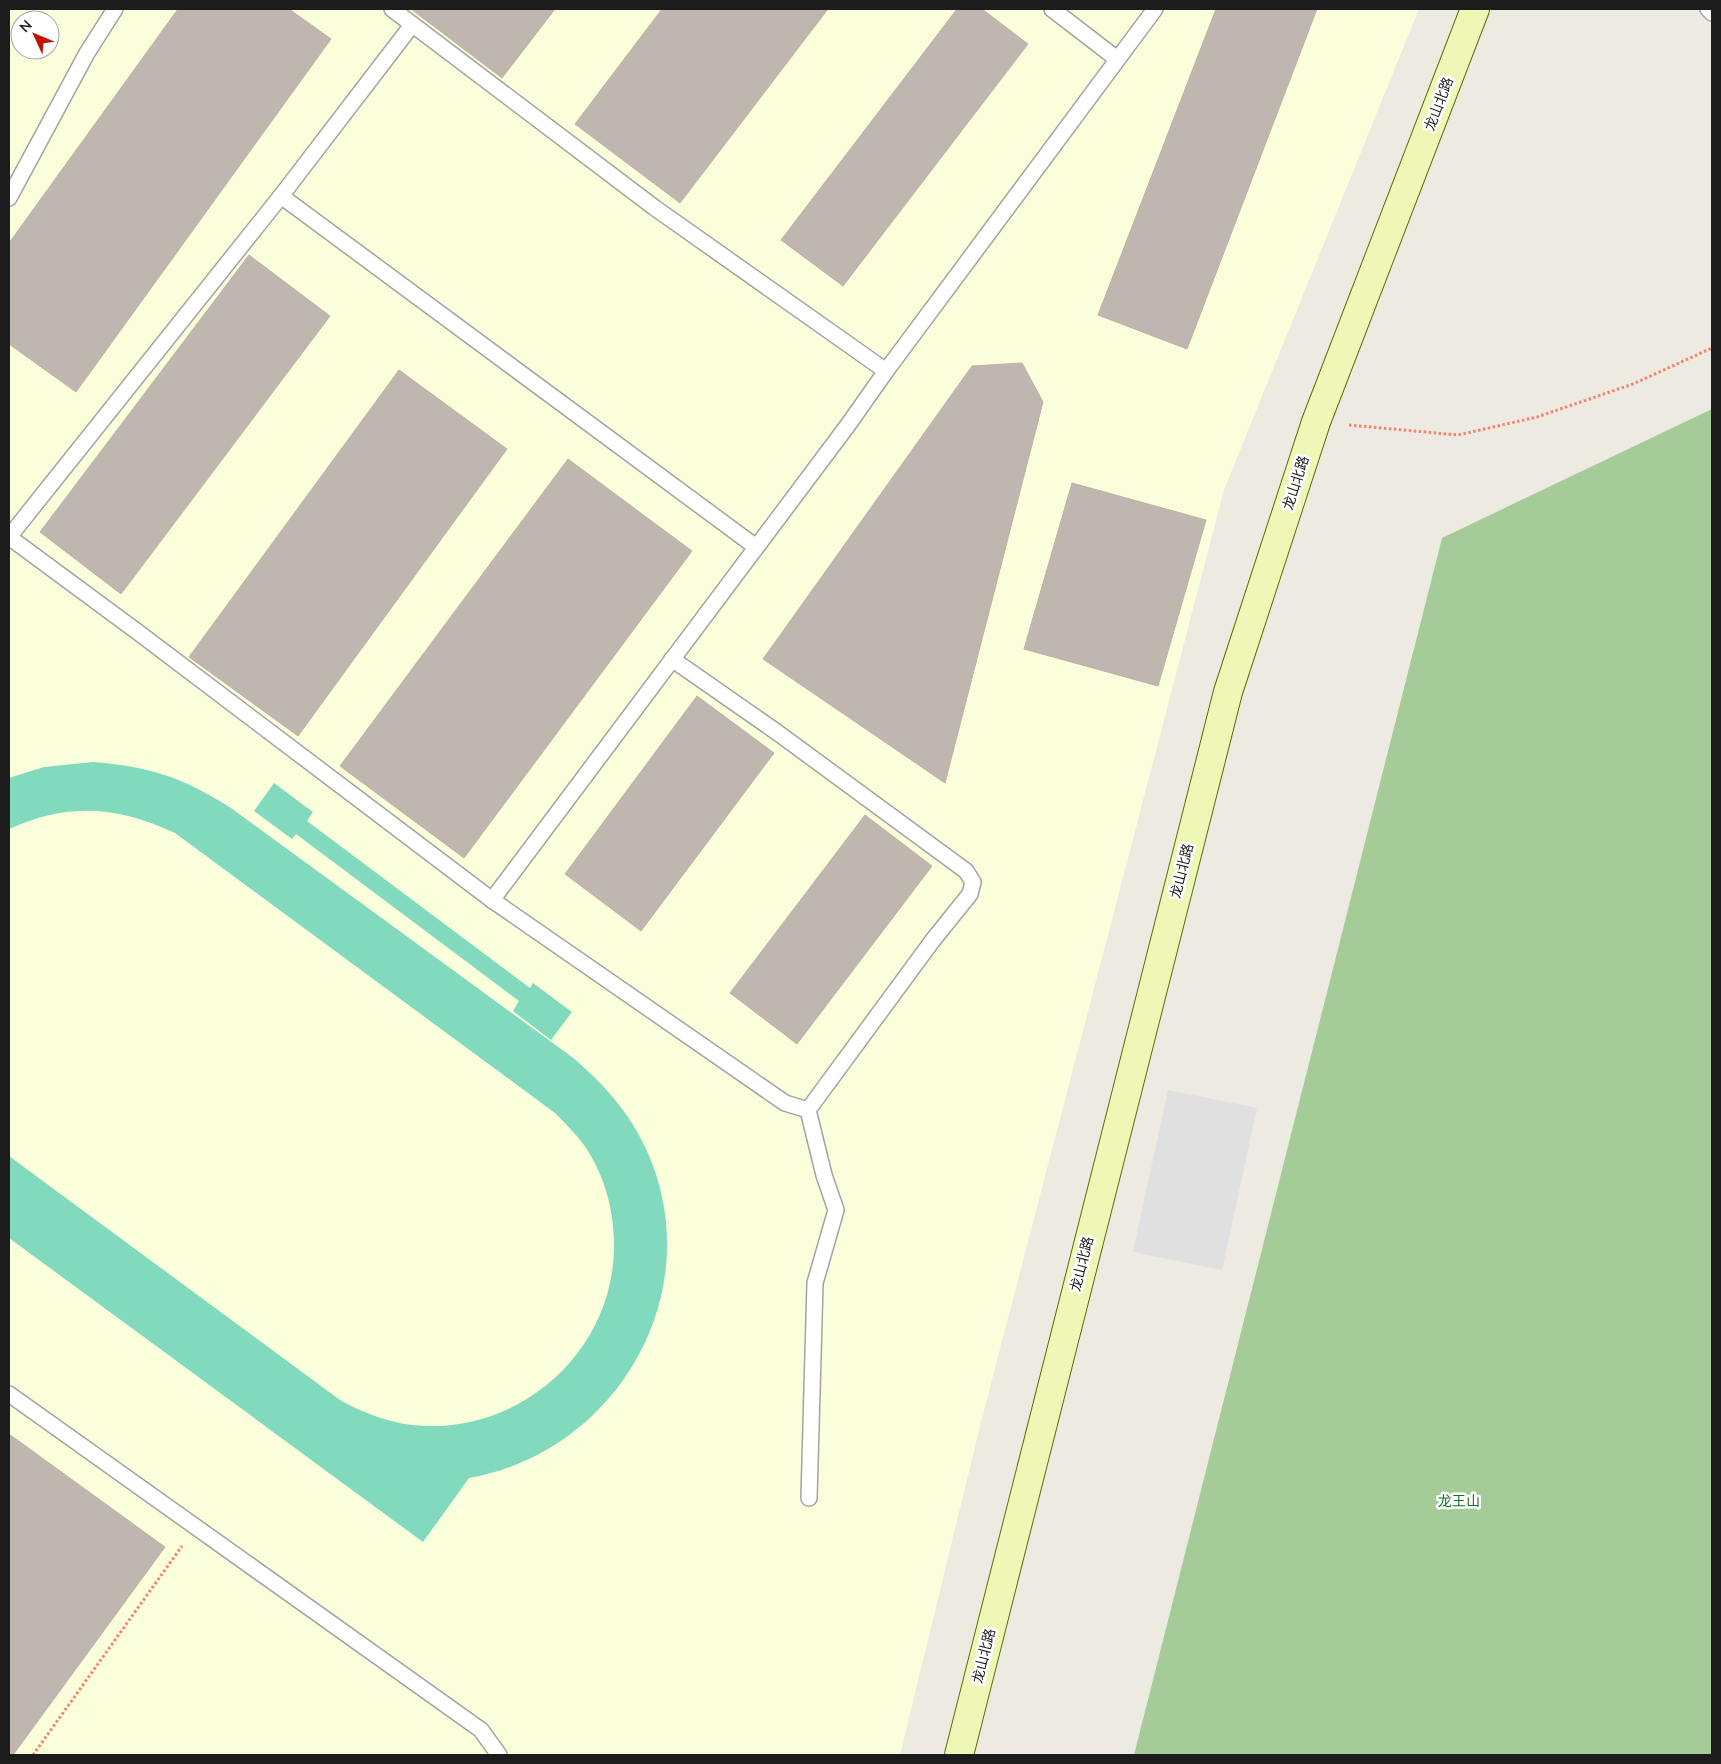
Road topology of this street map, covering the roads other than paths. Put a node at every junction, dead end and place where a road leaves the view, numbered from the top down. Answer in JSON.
{"nodes":[{"id":1,"x":115,"y":9,"type":"edge"},
{"id":2,"x":392,"y":9,"type":"edge"},
{"id":3,"x":1052,"y":9,"type":"edge"},
{"id":4,"x":1155,"y":9,"type":"edge"},
{"id":5,"x":1475,"y":9,"type":"edge"},
{"id":6,"x":1708,"y":9,"type":"edge"},
{"id":7,"x":1712,"y":13,"type":"edge"},
{"id":8,"x":412,"y":25,"type":"junction"},
{"id":9,"x":1117,"y":59,"type":"junction"},
{"id":10,"x":281,"y":196,"type":"junction"},
{"id":11,"x":9,"y":198,"type":"edge"},
{"id":12,"x":886,"y":370,"type":"junction"},
{"id":13,"x":9,"y":537,"type":"edge"},
{"id":14,"x":756,"y":547,"type":"junction"},
{"id":15,"x":672,"y":658,"type":"junction"},
{"id":16,"x":492,"y":900,"type":"junction"},
{"id":17,"x":808,"y":1110,"type":"junction"},
{"id":18,"x":9,"y":1394,"type":"edge"},
{"id":19,"x":809,"y":1498,"type":"dead end"},
{"id":20,"x":499,"y":1755,"type":"edge"},
{"id":21,"x":959,"y":1755,"type":"edge"}],
"edges":[{"from":1,"to":11,"type":"lane"},
{"from":2,"to":8,"type":"lane"},
{"from":3,"to":9,"type":"lane"},
{"from":4,"to":9,"type":"lane"},
{"from":5,"to":21,"type":"street","name":"龙山北路"},
{"from":6,"to":7,"type":"lane"},
{"from":8,"to":10,"type":"lane"},
{"from":8,"to":12,"type":"lane"},
{"from":9,"to":12,"type":"lane"},
{"from":10,"to":13,"type":"lane"},
{"from":10,"to":14,"type":"lane"},
{"from":12,"to":14,"type":"lane"},
{"from":13,"to":16,"type":"lane"},
{"from":14,"to":15,"type":"lane"},
{"from":15,"to":16,"type":"lane"},
{"from":15,"to":17,"type":"lane"},
{"from":16,"to":17,"type":"lane"},
{"from":17,"to":19,"type":"lane"},
{"from":18,"to":20,"type":"lane"}]}
